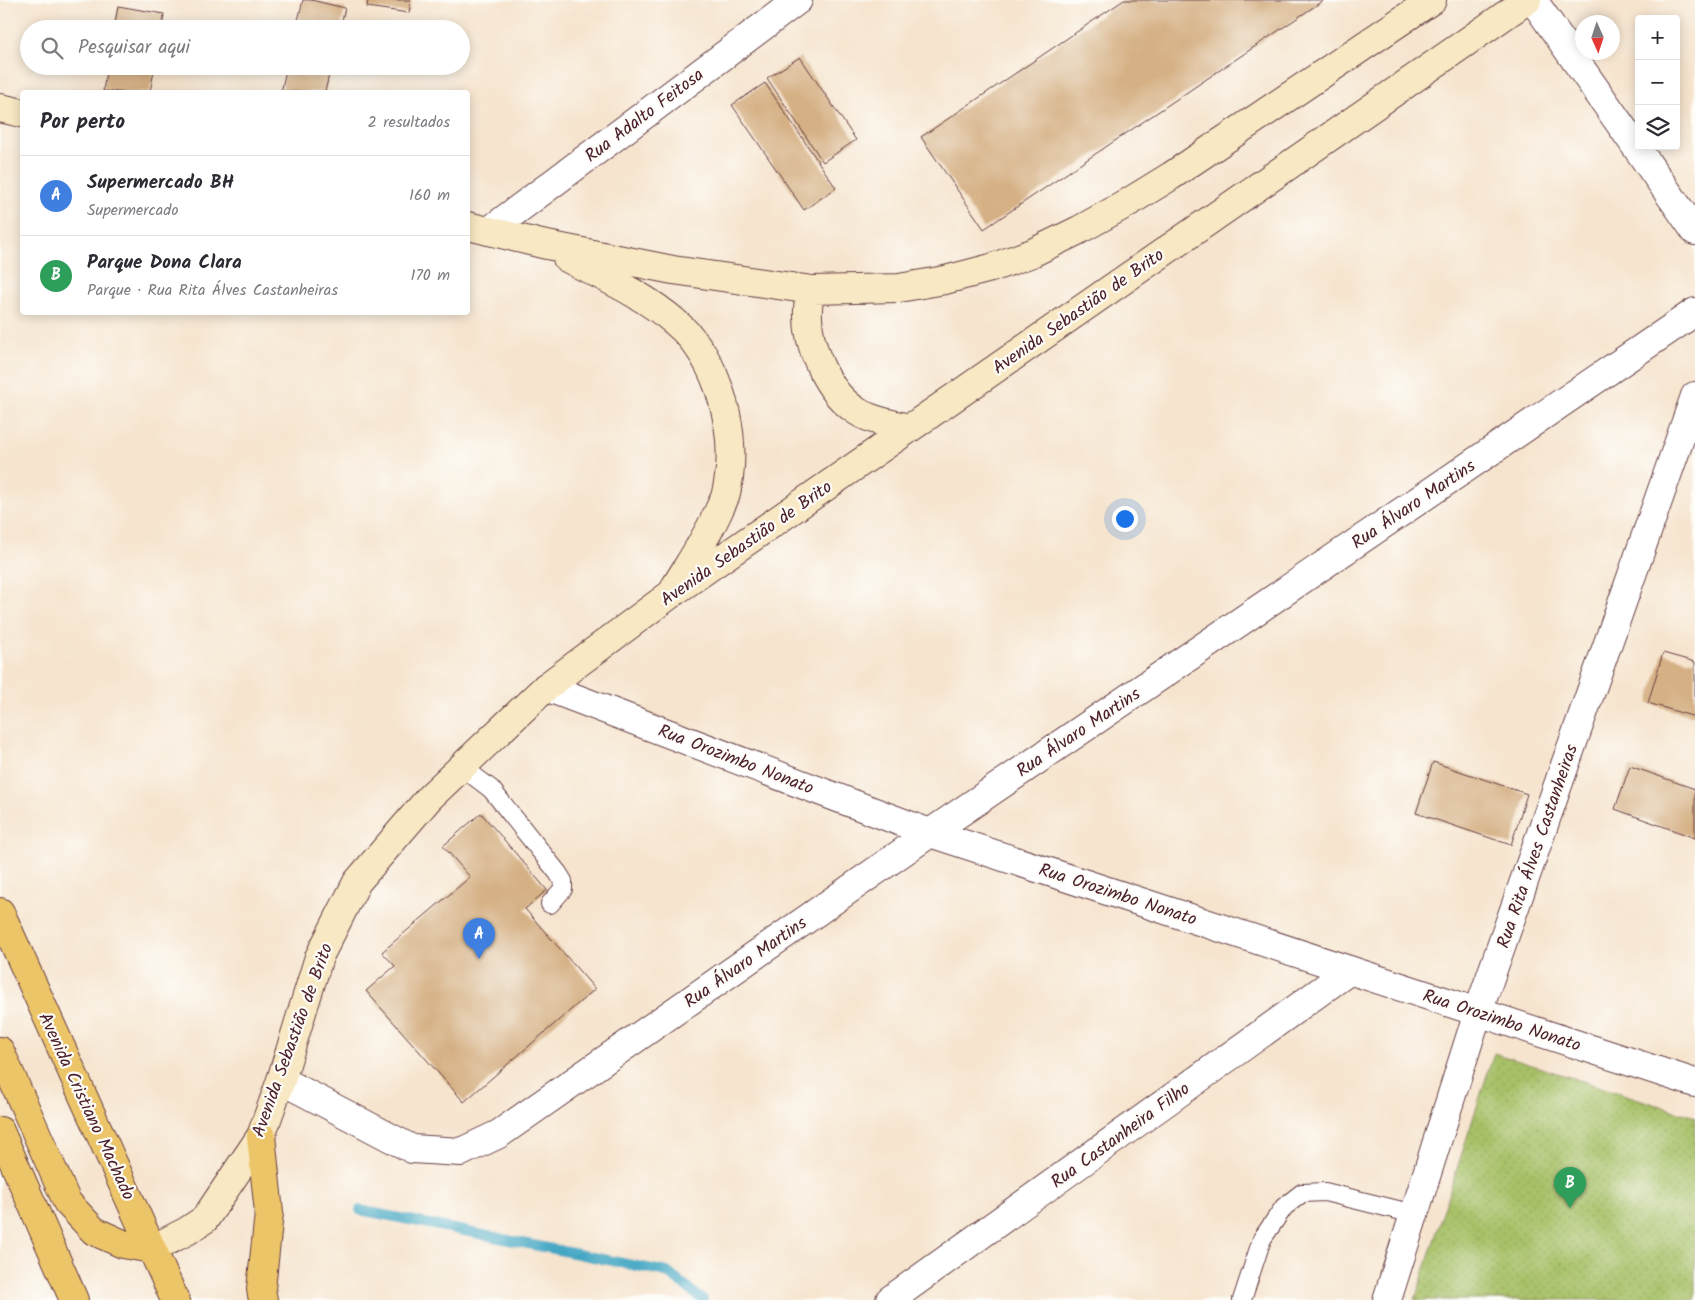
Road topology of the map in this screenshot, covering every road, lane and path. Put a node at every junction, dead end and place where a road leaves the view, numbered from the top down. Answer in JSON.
{"nodes":[{"id":1,"x":798,"y":0,"type":"edge"},
{"id":2,"x":1432,"y":0,"type":"edge"},
{"id":3,"x":1527,"y":0,"type":"edge"},
{"id":4,"x":1533,"y":0,"type":"edge"},
{"id":5,"x":0,"y":108,"type":"edge"},
{"id":6,"x":20,"y":113,"type":"edge"},
{"id":7,"x":478,"y":228,"type":"edge"},
{"id":8,"x":1695,"y":231,"type":"edge"},
{"id":9,"x":542,"y":244,"type":"junction"},
{"id":10,"x":812,"y":290,"type":"junction"},
{"id":11,"x":1695,"y":312,"type":"edge"},
{"id":12,"x":1695,"y":396,"type":"edge"},
{"id":13,"x":909,"y":428,"type":"junction"},
{"id":14,"x":671,"y":594,"type":"junction"},
{"id":15,"x":546,"y":687,"type":"junction"},
{"id":16,"x":462,"y":767,"type":"junction"},
{"id":17,"x":930,"y":833,"type":"junction"},
{"id":18,"x":550,"y":904,"type":"dead end"},
{"id":19,"x":0,"y":912,"type":"edge"},
{"id":20,"x":1350,"y":970,"type":"junction"},
{"id":21,"x":1478,"y":1012,"type":"junction"},
{"id":22,"x":0,"y":1051,"type":"edge"},
{"id":23,"x":281,"y":1080,"type":"junction"},
{"id":24,"x":1695,"y":1083,"type":"edge"},
{"id":25,"x":0,"y":1131,"type":"edge"},
{"id":26,"x":261,"y":1136,"type":"junction"},
{"id":27,"x":1414,"y":1214,"type":"junction"},
{"id":28,"x":152,"y":1249,"type":"junction"},
{"id":29,"x":257,"y":1296,"type":"edge"},
{"id":30,"x":74,"y":1300,"type":"edge"},
{"id":31,"x":175,"y":1300,"type":"edge"},
{"id":32,"x":890,"y":1300,"type":"edge"},
{"id":33,"x":1242,"y":1300,"type":"edge"},
{"id":34,"x":1387,"y":1300,"type":"edge"}],
"edges":[{"from":1,"to":7,"type":"street","name":"Rua Adalto Feitosa"},
{"from":2,"to":10,"type":"street"},
{"from":3,"to":13,"type":"street","name":"Avenida Sebastião de Brito"},
{"from":4,"to":8,"type":"street"},
{"from":5,"to":6,"type":"street"},
{"from":7,"to":9,"type":"street"},
{"from":9,"to":10,"type":"street"},
{"from":9,"to":14,"type":"street"},
{"from":10,"to":13,"type":"street"},
{"from":11,"to":17,"type":"street","name":"Rua Álvaro Martins"},
{"from":12,"to":21,"type":"street","name":"Rua Rita Álves Castanheiras"},
{"from":13,"to":14,"type":"street","name":"Avenida Sebastião de Brito"},
{"from":14,"to":15,"type":"street","name":"Avenida Sebastião de Brito"},
{"from":15,"to":16,"type":"street","name":"Avenida Sebastião de Brito"},
{"from":15,"to":17,"type":"street","name":"Rua Orozimbo Nonato"},
{"from":16,"to":18,"type":"lane"},
{"from":16,"to":23,"type":"street","name":"Avenida Sebastião de Brito"},
{"from":17,"to":20,"type":"street","name":"Rua Orozimbo Nonato"},
{"from":17,"to":23,"type":"street","name":"Rua Álvaro Martins"},
{"from":19,"to":28,"type":"highway","name":"Avenida Cristiano Machado"},
{"from":20,"to":21,"type":"street","name":"Rua Orozimbo Nonato"},
{"from":20,"to":32,"type":"street","name":"Rua Castanheira Filho"},
{"from":21,"to":24,"type":"street","name":"Rua Orozimbo Nonato"},
{"from":21,"to":27,"type":"street","name":"Rua Rita Álves Castanheiras"},
{"from":22,"to":28,"type":"highway"},
{"from":23,"to":26,"type":"street","name":"Avenida Sebastião de Brito"},
{"from":25,"to":30,"type":"highway"},
{"from":26,"to":28,"type":"street","name":"Avenida Sebastião de Brito"},
{"from":26,"to":29,"type":"highway"},
{"from":27,"to":33,"type":"lane"},
{"from":27,"to":34,"type":"street","name":"Rua Rita Álves Castanheiras"},
{"from":28,"to":31,"type":"highway","name":"Avenida Cristiano Machado"}]}
